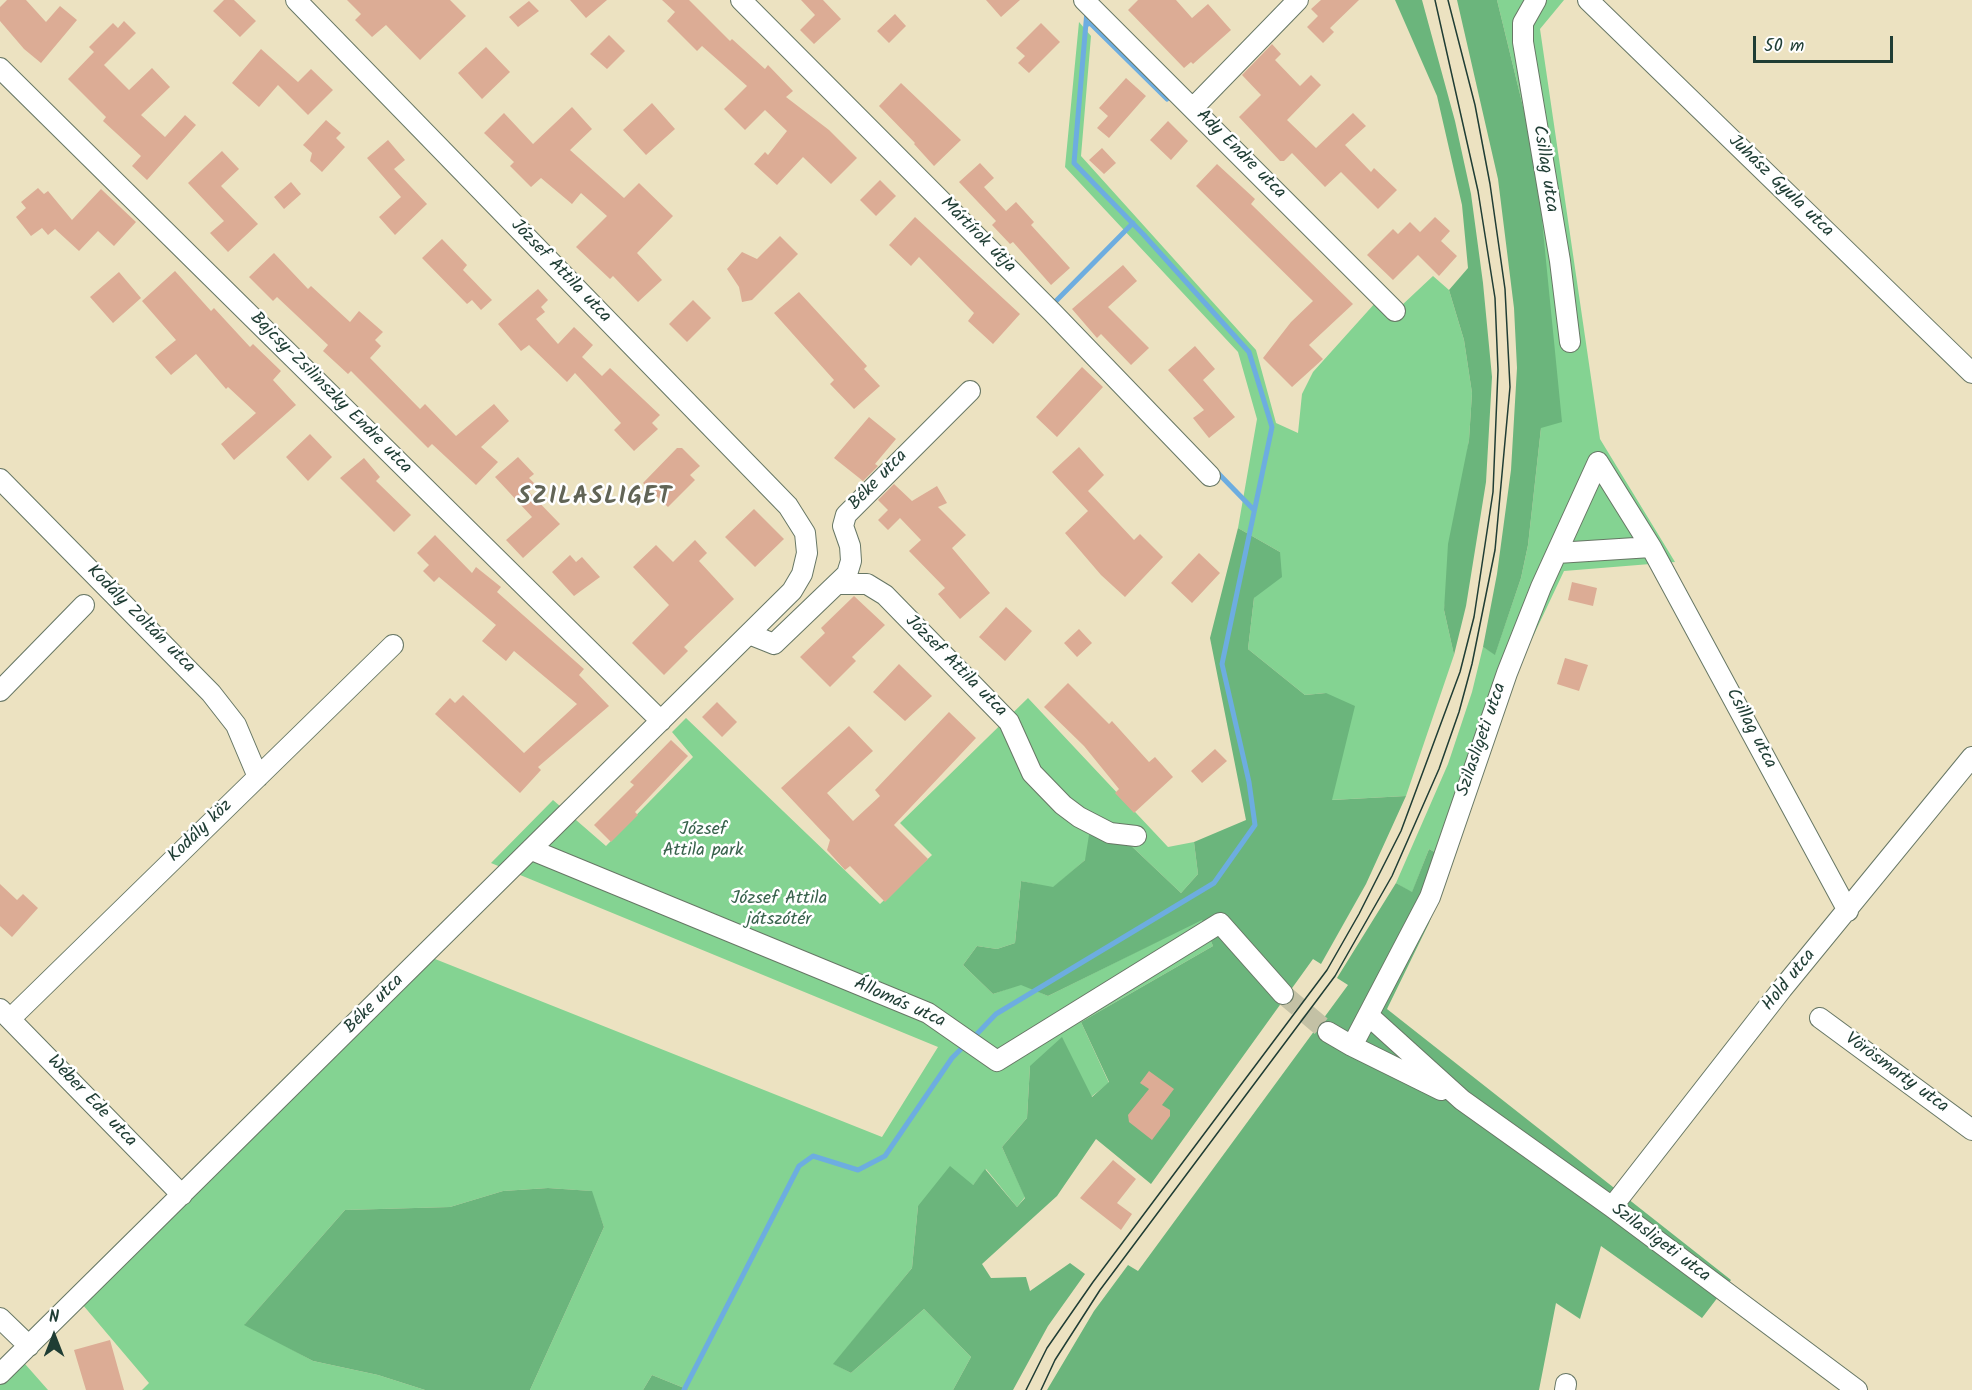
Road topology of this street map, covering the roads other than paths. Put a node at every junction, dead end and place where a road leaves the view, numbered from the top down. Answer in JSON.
{"nodes":[{"id":1,"x":296,"y":0,"type":"edge"},
{"id":2,"x":741,"y":0,"type":"edge"},
{"id":3,"x":1298,"y":0,"type":"edge"},
{"id":4,"x":1536,"y":0,"type":"edge"},
{"id":5,"x":1588,"y":0,"type":"edge"},
{"id":6,"x":1088,"y":4,"type":"edge"},
{"id":7,"x":0,"y":68,"type":"edge"},
{"id":8,"x":1192,"y":108,"type":"junction"},
{"id":9,"x":1395,"y":311,"type":"dead end"},
{"id":10,"x":1570,"y":342,"type":"dead end"},
{"id":11,"x":1972,"y":373,"type":"edge"},
{"id":12,"x":970,"y":391,"type":"dead end"},
{"id":13,"x":1598,"y":462,"type":"joint"},
{"id":14,"x":1210,"y":476,"type":"dead end"},
{"id":15,"x":0,"y":479,"type":"edge"},
{"id":16,"x":1651,"y":547,"type":"junction"},
{"id":17,"x":807,"y":553,"type":"joint"},
{"id":18,"x":1557,"y":553,"type":"junction"},
{"id":19,"x":837,"y":584,"type":"junction"},
{"id":20,"x":84,"y":605,"type":"dead end"},
{"id":21,"x":749,"y":634,"type":"junction"},
{"id":22,"x":393,"y":645,"type":"dead end"},
{"id":23,"x":0,"y":691,"type":"edge"},
{"id":24,"x":661,"y":721,"type":"junction"},
{"id":25,"x":1972,"y":757,"type":"edge"},
{"id":26,"x":258,"y":777,"type":"junction"},
{"id":27,"x":1136,"y":836,"type":"dead end"},
{"id":28,"x":532,"y":850,"type":"junction"},
{"id":29,"x":1848,"y":911,"type":"junction"},
{"id":30,"x":1283,"y":994,"type":"tunnel mouth"},
{"id":31,"x":5,"y":1014,"type":"edge"},
{"id":32,"x":1369,"y":1016,"type":"junction"},
{"id":33,"x":1820,"y":1018,"type":"dead end"},
{"id":34,"x":1328,"y":1032,"type":"tunnel mouth"},
{"id":35,"x":1352,"y":1046,"type":"junction"},
{"id":36,"x":1462,"y":1100,"type":"junction"},
{"id":37,"x":1972,"y":1130,"type":"edge"},
{"id":38,"x":182,"y":1195,"type":"junction"},
{"id":39,"x":1612,"y":1207,"type":"junction"},
{"id":40,"x":0,"y":1318,"type":"edge"},
{"id":41,"x":29,"y":1346,"type":"junction"},
{"id":42,"x":0,"y":1374,"type":"edge"},
{"id":43,"x":1857,"y":1390,"type":"edge"}],
"edges":[{"from":1,"to":17,"type":"street","name":"József Attila utca"},
{"from":2,"to":14,"type":"street","name":"Mártírok útja"},
{"from":3,"to":8,"type":"street"},
{"from":4,"to":10,"type":"street","name":"Csillag utca"},
{"from":5,"to":11,"type":"street","name":"Juhász Gyula utca"},
{"from":6,"to":8,"type":"street","name":"Ady Endre utca"},
{"from":7,"to":24,"type":"street","name":"Bajcsy-Zsilinszky Endre utca"},
{"from":8,"to":9,"type":"street","name":"Ady Endre utca"},
{"from":12,"to":19,"type":"street","name":"Béke utca"},
{"from":13,"to":16,"type":"street","name":"Csillag utca"},
{"from":13,"to":18,"type":"street","name":"Szilasligeti utca"},
{"from":15,"to":26,"type":"street","name":"Kodály Zoltán utca"},
{"from":16,"to":18,"type":"street"},
{"from":16,"to":29,"type":"street","name":"Csillag utca"},
{"from":17,"to":21,"type":"street","name":"Béke utca"},
{"from":18,"to":32,"type":"street","name":"Szilasligeti utca"},
{"from":19,"to":21,"type":"street","name":"Béke utca"},
{"from":19,"to":27,"type":"street","name":"József Attila utca"},
{"from":20,"to":23,"type":"street"},
{"from":21,"to":24,"type":"street","name":"Béke utca"},
{"from":22,"to":26,"type":"street","name":"Kodály köz"},
{"from":24,"to":28,"type":"street","name":"Béke utca"},
{"from":25,"to":29,"type":"street","name":"Hold utca"},
{"from":26,"to":31,"type":"street","name":"Kodály köz"},
{"from":28,"to":30,"type":"street","name":"Állomás utca"},
{"from":28,"to":38,"type":"street","name":"Béke utca"},
{"from":29,"to":39,"type":"street","name":"Hold utca"},
{"from":31,"to":38,"type":"street","name":"Wéber Ede utca"},
{"from":32,"to":35,"type":"street","name":"Szilasligeti utca"},
{"from":32,"to":36,"type":"street","name":"Szilasligeti utca"},
{"from":33,"to":37,"type":"street","name":"Vörösmarty utca"},
{"from":34,"to":35,"type":"street","name":"Szilasligeti utca"},
{"from":35,"to":36,"type":"street","name":"Szilasligeti utca"},
{"from":36,"to":39,"type":"street","name":"Szilasligeti utca"},
{"from":38,"to":41,"type":"street","name":"Béke utca"},
{"from":39,"to":43,"type":"street","name":"Szilasligeti utca"},
{"from":40,"to":41,"type":"street"},
{"from":41,"to":42,"type":"street","name":"Béke utca"}]}
